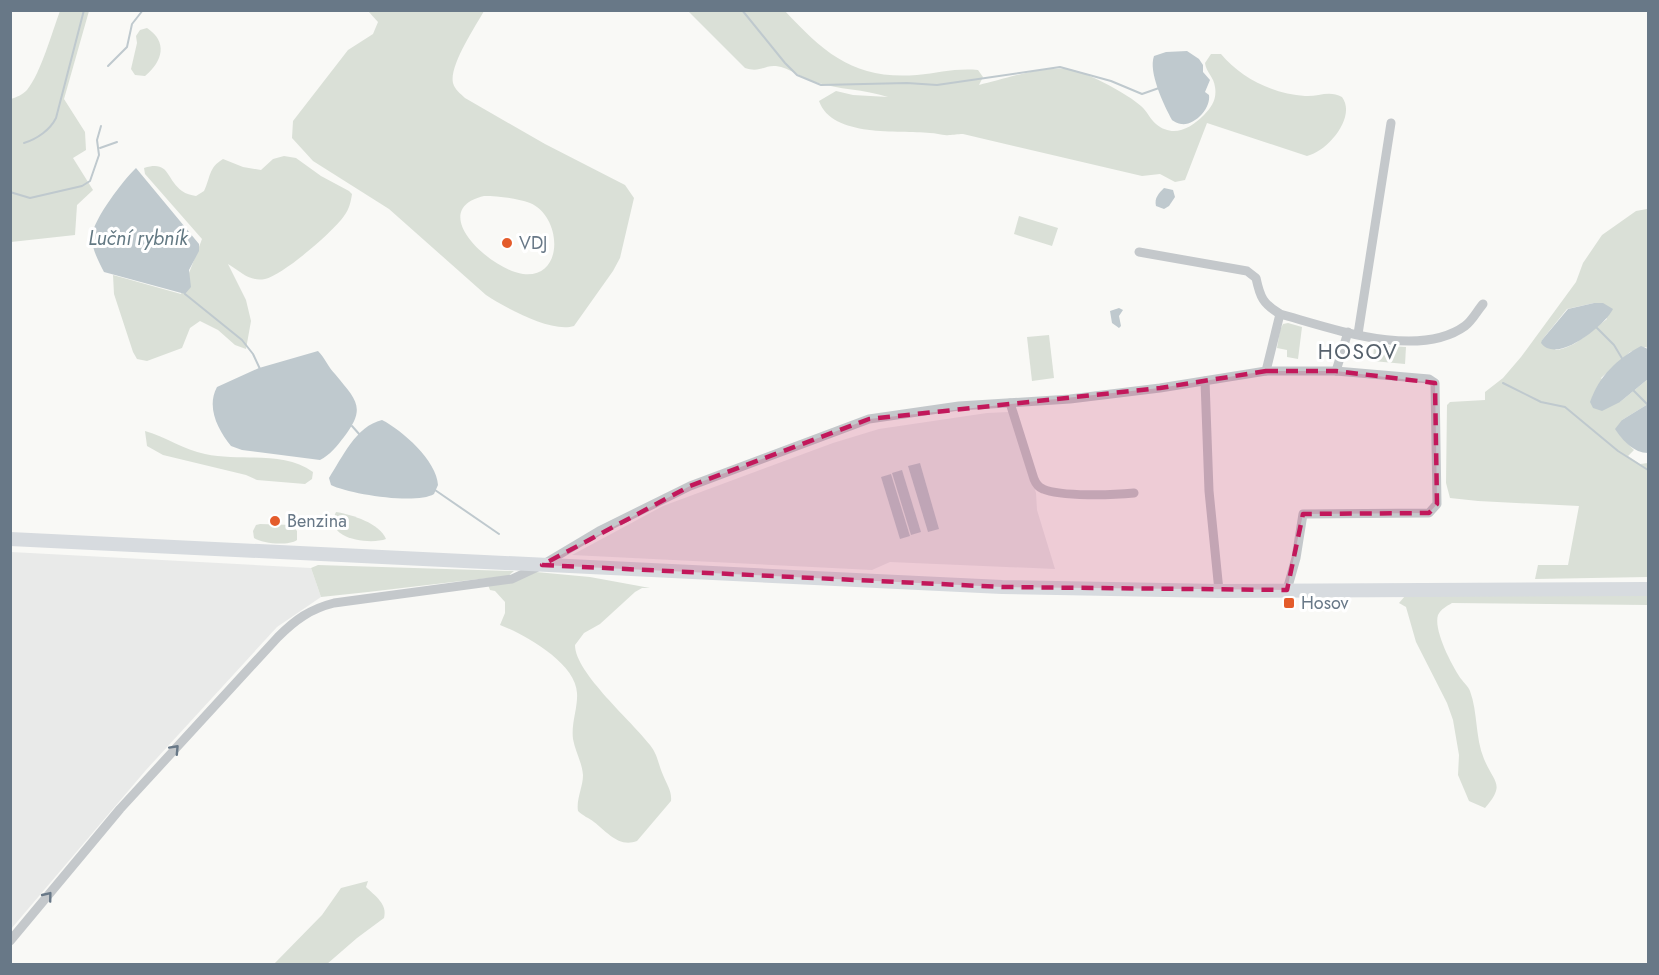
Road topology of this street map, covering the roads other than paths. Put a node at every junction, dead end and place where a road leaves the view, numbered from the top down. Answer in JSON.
{"nodes":[{"id":1,"x":1391,"y":123,"type":"dead end"},
{"id":2,"x":1139,"y":252,"type":"dead end"},
{"id":3,"x":1483,"y":304,"type":"dead end"},
{"id":4,"x":1280,"y":314,"type":"junction"},
{"id":5,"x":1348,"y":332,"type":"junction"},
{"id":6,"x":1358,"y":334,"type":"junction"},
{"id":7,"x":1266,"y":371,"type":"junction"},
{"id":8,"x":1336,"y":371,"type":"junction"},
{"id":9,"x":1205,"y":381,"type":"junction"},
{"id":10,"x":1010,"y":403,"type":"junction"},
{"id":11,"x":1134,"y":493,"type":"dead end"},
{"id":12,"x":10,"y":539,"type":"edge"},
{"id":13,"x":542,"y":564,"type":"junction"},
{"id":14,"x":1648,"y":589,"type":"edge"},
{"id":15,"x":1287,"y":590,"type":"junction"},
{"id":16,"x":1219,"y":591,"type":"junction"},
{"id":17,"x":10,"y":942,"type":"edge"}],
"edges":[{"from":1,"to":6,"type":"street"},
{"from":2,"to":4,"type":"street"},
{"from":3,"to":6,"type":"street"},
{"from":4,"to":5,"type":"street"},
{"from":4,"to":7,"type":"street"},
{"from":5,"to":6,"type":"street"},
{"from":5,"to":8,"type":"street"},
{"from":7,"to":8,"type":"street"},
{"from":7,"to":9,"type":"street"},
{"from":8,"to":15,"type":"street"},
{"from":9,"to":10,"type":"street"},
{"from":9,"to":16,"type":"street"},
{"from":10,"to":11,"type":"street"},
{"from":10,"to":13,"type":"street"},
{"from":12,"to":13,"type":"main road"},
{"from":13,"to":16,"type":"main road"},
{"from":17,"to":13,"type":"street","one_way":true},
{"from":14,"to":15,"type":"main road"},
{"from":15,"to":16,"type":"main road"}]}
